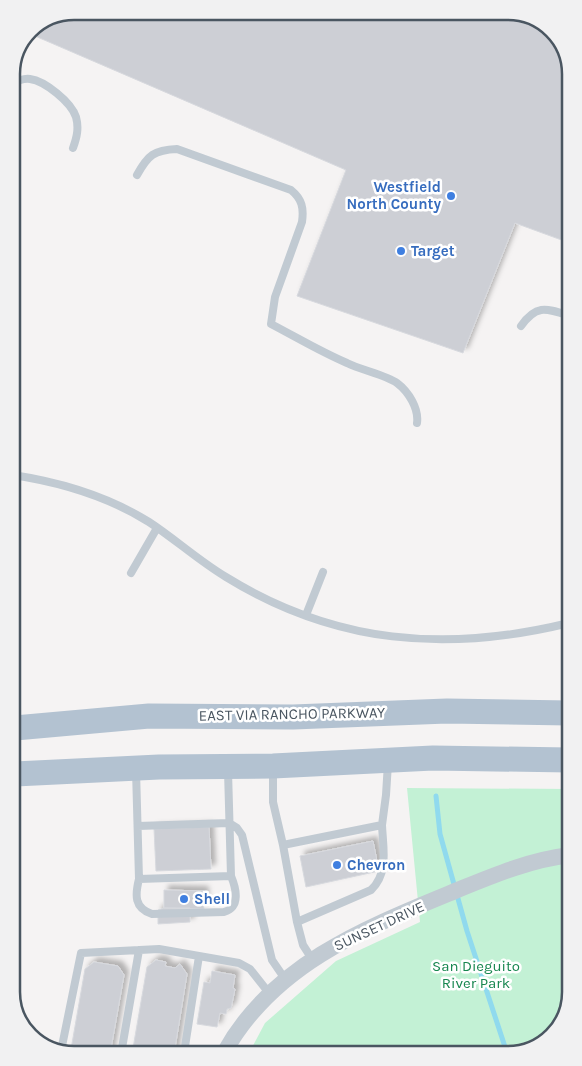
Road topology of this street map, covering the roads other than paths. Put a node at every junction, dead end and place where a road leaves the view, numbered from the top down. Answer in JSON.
{"nodes":[{"id":1,"x":20,"y":80,"type":"edge"},
{"id":2,"x":73,"y":148,"type":"dead end"},
{"id":3,"x":137,"y":174,"type":"dead end"},
{"id":4,"x":562,"y":313,"type":"edge"},
{"id":5,"x":521,"y":326,"type":"dead end"},
{"id":6,"x":417,"y":423,"type":"dead end"},
{"id":7,"x":20,"y":477,"type":"edge"},
{"id":8,"x":157,"y":528,"type":"junction"},
{"id":9,"x":323,"y":572,"type":"dead end"},
{"id":10,"x":131,"y":573,"type":"dead end"},
{"id":11,"x":306,"y":615,"type":"junction"},
{"id":12,"x":562,"y":624,"type":"edge"},
{"id":13,"x":562,"y":713,"type":"edge"},
{"id":14,"x":20,"y":728,"type":"edge"},
{"id":15,"x":562,"y":760,"type":"edge"},
{"id":16,"x":388,"y":761,"type":"junction"},
{"id":17,"x":228,"y":766,"type":"junction"},
{"id":18,"x":273,"y":766,"type":"junction"},
{"id":19,"x":136,"y":768,"type":"junction"},
{"id":20,"x":20,"y":774,"type":"edge"},
{"id":21,"x":229,"y":823,"type":"junction"},
{"id":22,"x":382,"y":825,"type":"junction"},
{"id":23,"x":138,"y":826,"type":"junction"},
{"id":24,"x":283,"y":845,"type":"junction"},
{"id":25,"x":562,"y":856,"type":"edge"},
{"id":26,"x":231,"y":876,"type":"junction"},
{"id":27,"x":139,"y":879,"type":"junction"},
{"id":28,"x":297,"y":922,"type":"junction"},
{"id":29,"x":139,"y":950,"type":"junction"},
{"id":30,"x":199,"y":956,"type":"junction"},
{"id":31,"x":312,"y":959,"type":"junction"},
{"id":32,"x":285,"y":979,"type":"junction"},
{"id":33,"x":269,"y":993,"type":"junction"},
{"id":34,"x":62,"y":1045,"type":"edge"},
{"id":35,"x":122,"y":1046,"type":"edge"},
{"id":36,"x":185,"y":1046,"type":"edge"},
{"id":37,"x":228,"y":1046,"type":"edge"}],
"edges":[{"from":1,"to":2,"type":"lane"},
{"from":3,"to":6,"type":"lane"},
{"from":4,"to":5,"type":"lane"},
{"from":7,"to":8,"type":"lane"},
{"from":8,"to":10,"type":"lane"},
{"from":8,"to":11,"type":"lane"},
{"from":9,"to":11,"type":"lane"},
{"from":11,"to":12,"type":"lane"},
{"from":13,"to":14,"type":"main road","name":"EAST VIA RANCHO PARKWAY"},
{"from":15,"to":16,"type":"main road"},
{"from":16,"to":18,"type":"main road"},
{"from":16,"to":22,"type":"lane"},
{"from":17,"to":18,"type":"main road"},
{"from":17,"to":19,"type":"main road"},
{"from":17,"to":21,"type":"lane"},
{"from":18,"to":24,"type":"lane"},
{"from":19,"to":20,"type":"main road"},
{"from":19,"to":23,"type":"lane"},
{"from":21,"to":23,"type":"lane"},
{"from":21,"to":26,"type":"lane"},
{"from":21,"to":32,"type":"lane"},
{"from":22,"to":24,"type":"lane"},
{"from":22,"to":28,"type":"lane"},
{"from":23,"to":27,"type":"lane"},
{"from":24,"to":28,"type":"lane"},
{"from":25,"to":31,"type":"street","name":"SUNSET DRIVE"},
{"from":26,"to":27,"type":"lane"},
{"from":26,"to":27,"type":"lane"},
{"from":28,"to":31,"type":"lane"},
{"from":29,"to":30,"type":"lane"},
{"from":29,"to":34,"type":"lane"},
{"from":29,"to":35,"type":"lane"},
{"from":30,"to":33,"type":"lane"},
{"from":30,"to":36,"type":"lane"},
{"from":31,"to":32,"type":"street","name":"SUNSET DRIVE"},
{"from":32,"to":33,"type":"street","name":"SUNSET DRIVE"},
{"from":33,"to":37,"type":"street","name":"SUNSET DRIVE"}]}
